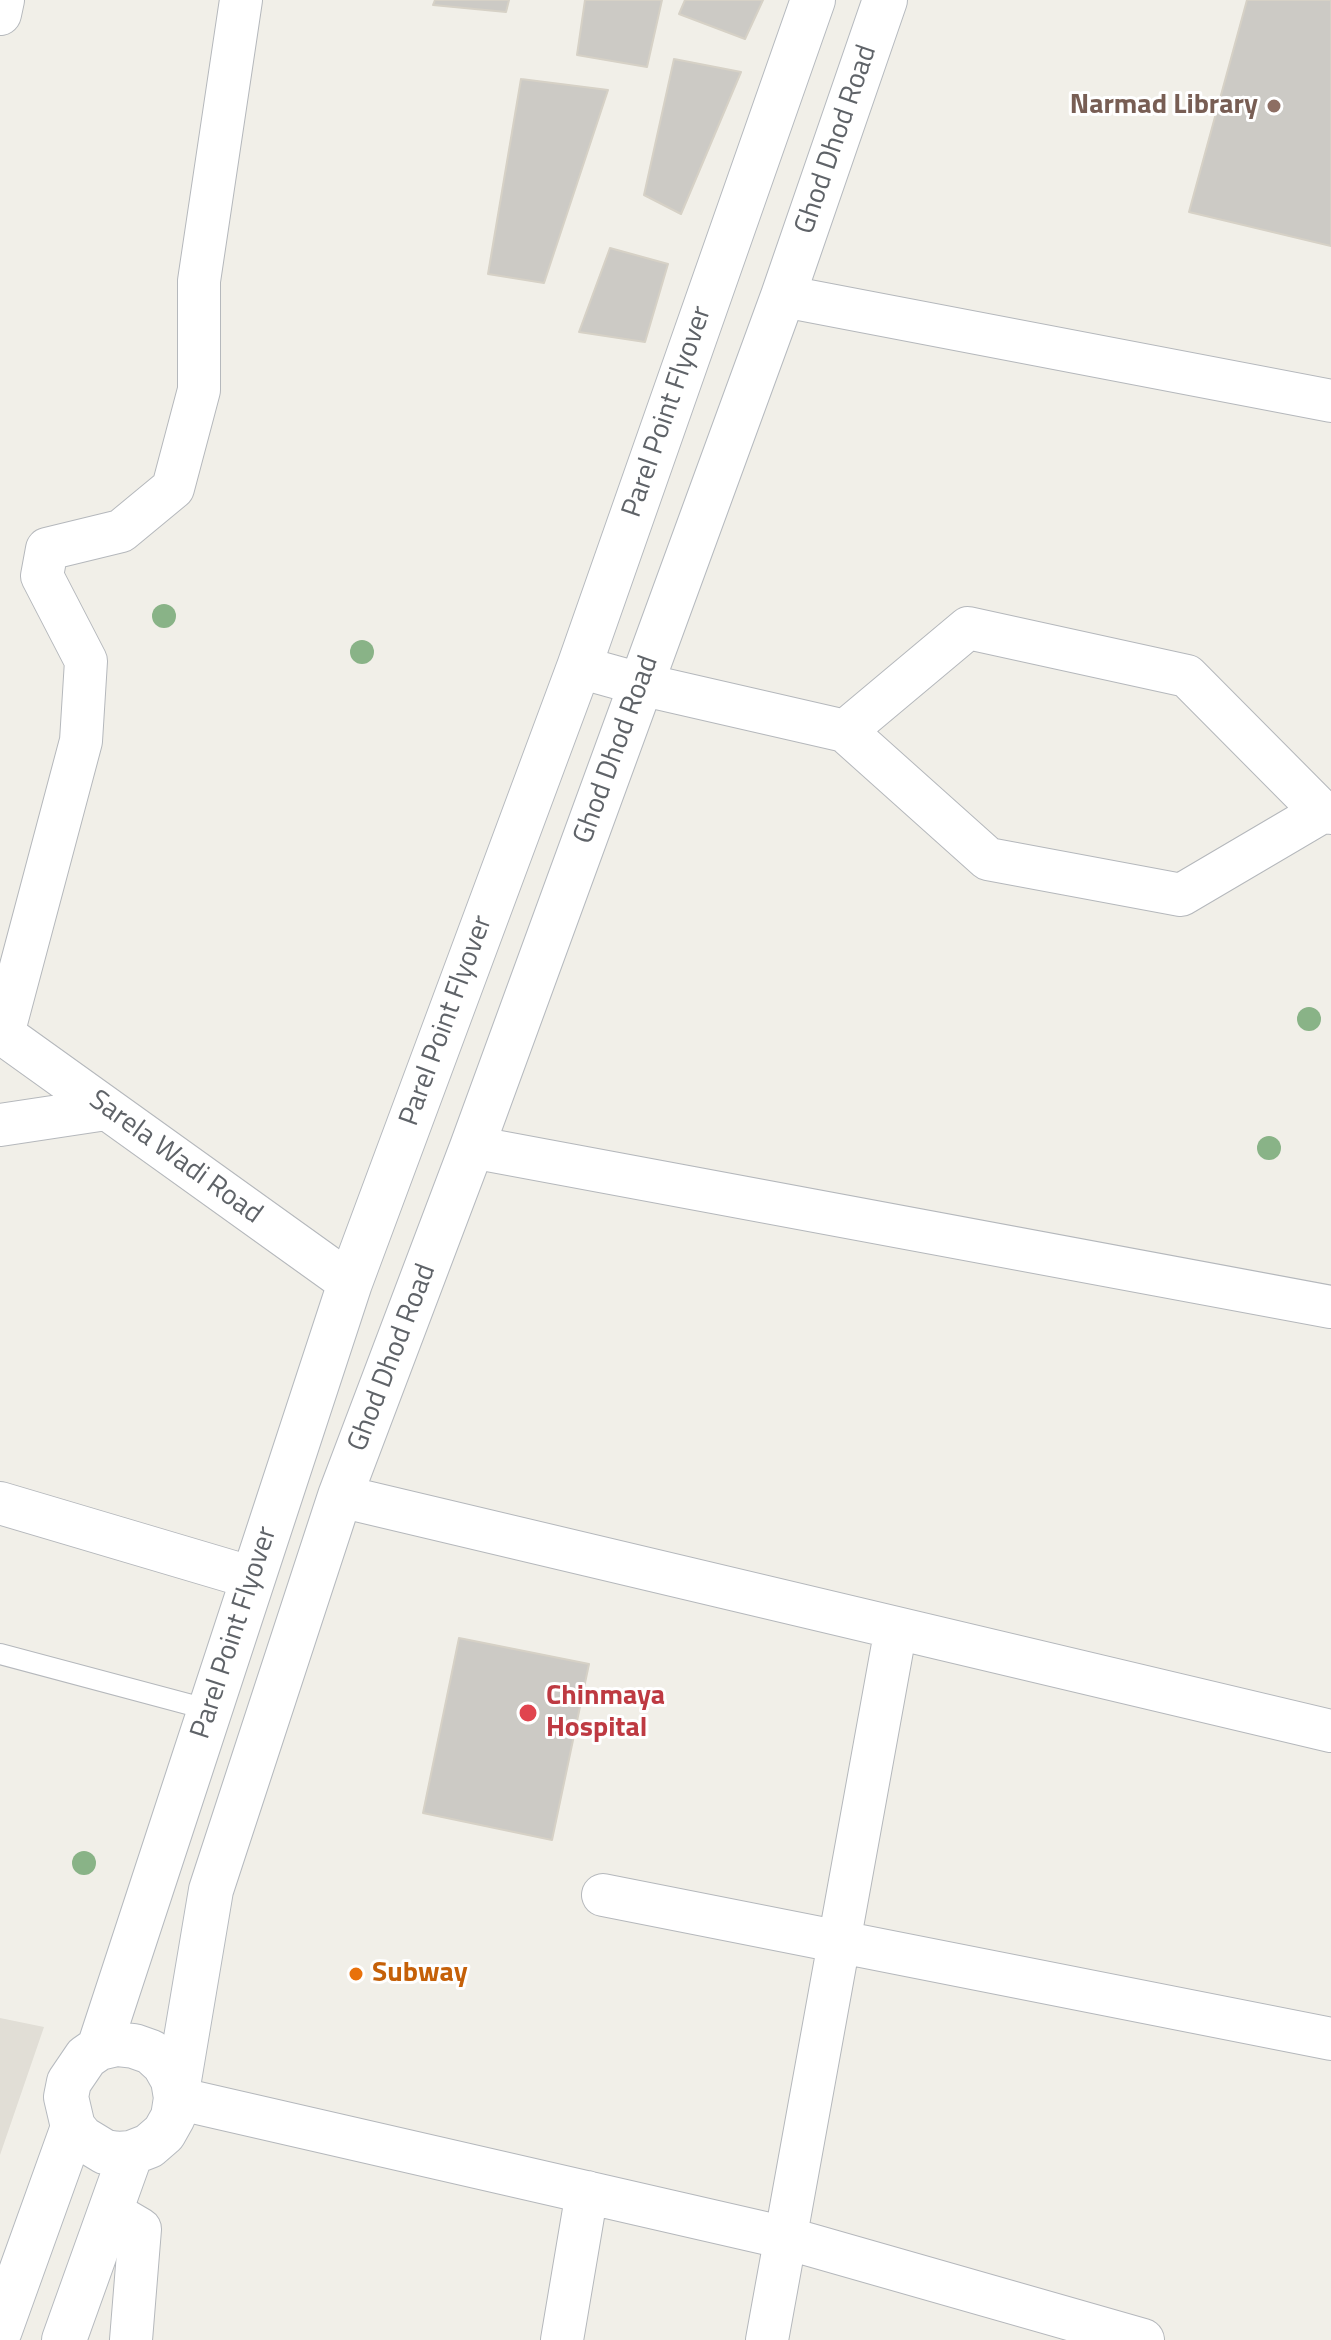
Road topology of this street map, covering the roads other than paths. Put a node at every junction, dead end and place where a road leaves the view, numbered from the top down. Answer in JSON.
{"nodes":[{"id":1,"x":3,"y":0,"type":"edge"},
{"id":2,"x":241,"y":0,"type":"edge"},
{"id":3,"x":813,"y":0,"type":"edge"},
{"id":4,"x":885,"y":0,"type":"edge"},
{"id":5,"x":0,"y":14,"type":"edge"},
{"id":6,"x":783,"y":296,"type":"junction"},
{"id":7,"x":1331,"y":401,"type":"edge"},
{"id":8,"x":579,"y":667,"type":"junction"},
{"id":9,"x":640,"y":684,"type":"junction"},
{"id":10,"x":845,"y":731,"type":"junction"},
{"id":11,"x":1326,"y":812,"type":"edge"},
{"id":12,"x":2,"y":1033,"type":"edge"},
{"id":13,"x":106,"y":1109,"type":"junction"},
{"id":14,"x":0,"y":1125,"type":"edge"},
{"id":15,"x":472,"y":1147,"type":"junction"},
{"id":16,"x":350,"y":1283,"type":"junction"},
{"id":17,"x":1331,"y":1307,"type":"edge"},
{"id":18,"x":340,"y":1496,"type":"junction"},
{"id":19,"x":0,"y":1503,"type":"edge"},
{"id":20,"x":253,"y":1578,"type":"junction"},
{"id":21,"x":896,"y":1628,"type":"junction"},
{"id":22,"x":0,"y":1654,"type":"edge"},
{"id":23,"x":210,"y":1710,"type":"junction"},
{"id":24,"x":1331,"y":1731,"type":"edge"},
{"id":25,"x":603,"y":1895,"type":"dead end"},
{"id":26,"x":839,"y":1942,"type":"junction"},
{"id":27,"x":1331,"y":2039,"type":"edge"},
{"id":28,"x":99,"y":2048,"type":"junction"},
{"id":29,"x":176,"y":2098,"type":"junction"},
{"id":30,"x":73,"y":2127,"type":"junction"},
{"id":31,"x":131,"y":2153,"type":"junction"},
{"id":32,"x":587,"y":2192,"type":"junction"},
{"id":33,"x":111,"y":2212,"type":"junction"},
{"id":34,"x":786,"y":2238,"type":"junction"},
{"id":35,"x":0,"y":2330,"type":"edge"},
{"id":36,"x":64,"y":2340,"type":"edge"},
{"id":37,"x":131,"y":2340,"type":"edge"},
{"id":38,"x":562,"y":2340,"type":"edge"},
{"id":39,"x":767,"y":2340,"type":"edge"},
{"id":40,"x":1143,"y":2340,"type":"edge"}],
"edges":[{"from":1,"to":5,"type":"street"},
{"from":2,"to":12,"type":"street"},
{"from":3,"to":8,"type":"main road","name":"Parel Point Flyover"},
{"from":4,"to":6,"type":"main road","name":"Ghod Dhod Road"},
{"from":6,"to":7,"type":"street"},
{"from":6,"to":9,"type":"main road","name":"Ghod Dhod Road"},
{"from":8,"to":9,"type":"street"},
{"from":8,"to":16,"type":"main road","name":"Parel Point Flyover"},
{"from":9,"to":10,"type":"street"},
{"from":9,"to":15,"type":"main road","name":"Ghod Dhod Road"},
{"from":10,"to":11,"type":"street"},
{"from":10,"to":11,"type":"street"},
{"from":12,"to":13,"type":"street","name":"Sarela Wadi Road"},
{"from":13,"to":14,"type":"street"},
{"from":13,"to":16,"type":"street","name":"Sarela Wadi Road"},
{"from":15,"to":17,"type":"street"},
{"from":15,"to":18,"type":"main road","name":"Ghod Dhod Road"},
{"from":16,"to":20,"type":"main road","name":"Parel Point Flyover"},
{"from":18,"to":21,"type":"street"},
{"from":18,"to":29,"type":"main road","name":"Ghod Dhod Road"},
{"from":19,"to":20,"type":"street"},
{"from":20,"to":23,"type":"main road","name":"Parel Point Flyover"},
{"from":21,"to":24,"type":"street"},
{"from":21,"to":26,"type":"street"},
{"from":22,"to":23,"type":"lane"},
{"from":23,"to":28,"type":"main road","name":"Parel Point Flyover"},
{"from":25,"to":26,"type":"street"},
{"from":26,"to":27,"type":"street"},
{"from":26,"to":34,"type":"street"},
{"from":28,"to":29,"type":"main road"},
{"from":28,"to":30,"type":"main road"},
{"from":29,"to":31,"type":"main road"},
{"from":29,"to":32,"type":"street"},
{"from":30,"to":31,"type":"main road"},
{"from":30,"to":35,"type":"main road"},
{"from":31,"to":33,"type":"main road"},
{"from":32,"to":34,"type":"street"},
{"from":32,"to":38,"type":"street"},
{"from":33,"to":36,"type":"main road"},
{"from":33,"to":37,"type":"street"},
{"from":34,"to":39,"type":"street"},
{"from":34,"to":40,"type":"street"}]}
